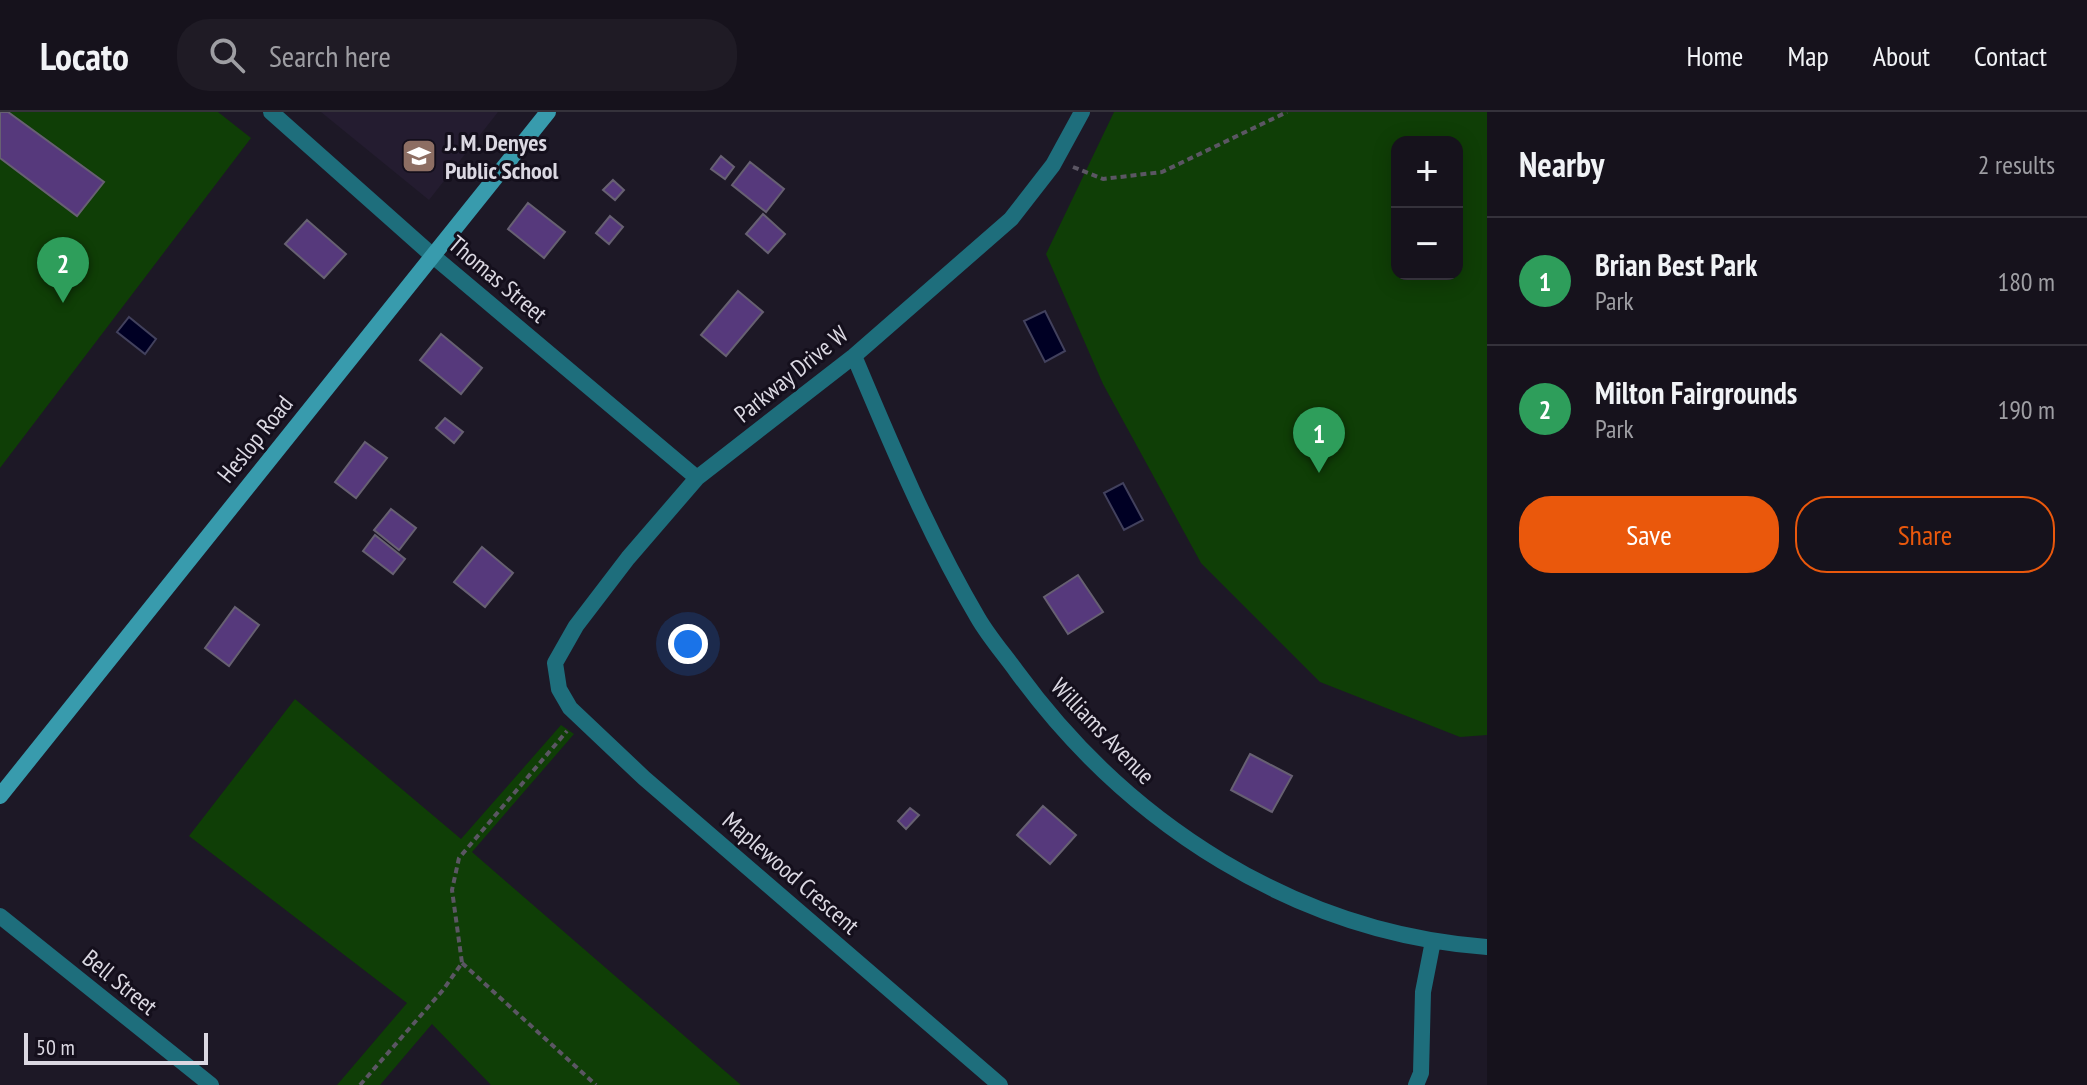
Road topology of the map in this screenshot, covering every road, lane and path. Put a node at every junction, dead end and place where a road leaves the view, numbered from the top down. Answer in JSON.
{"nodes":[{"id":1,"x":271,"y":112,"type":"edge"},
{"id":2,"x":548,"y":112,"type":"edge"},
{"id":3,"x":1082,"y":112,"type":"edge"},
{"id":4,"x":1287,"y":112,"type":"edge"},
{"id":5,"x":1057,"y":158,"type":"junction"},
{"id":6,"x":433,"y":256,"type":"junction"},
{"id":7,"x":854,"y":356,"type":"junction"},
{"id":8,"x":697,"y":478,"type":"junction"},
{"id":9,"x":559,"y":689,"type":"joint"},
{"id":10,"x":579,"y":717,"type":"junction"},
{"id":11,"x":0,"y":796,"type":"edge"},
{"id":12,"x":0,"y":916,"type":"edge"},
{"id":13,"x":1433,"y":941,"type":"junction"},
{"id":14,"x":1487,"y":947,"type":"edge"},
{"id":15,"x":462,"y":963,"type":"junction"},
{"id":16,"x":211,"y":1085,"type":"edge"},
{"id":17,"x":360,"y":1085,"type":"edge"},
{"id":18,"x":596,"y":1085,"type":"edge"},
{"id":19,"x":1000,"y":1085,"type":"edge"},
{"id":20,"x":1416,"y":1085,"type":"edge"}],
"edges":[{"from":1,"to":6,"type":"street","name":"Thomas Street"},
{"from":2,"to":6,"type":"street","name":"Heslop Road"},
{"from":3,"to":5,"type":"street","name":"Parkway Drive W"},
{"from":4,"to":5,"type":"path"},
{"from":5,"to":7,"type":"street","name":"Parkway Drive W"},
{"from":6,"to":8,"type":"street","name":"Thomas Street"},
{"from":6,"to":11,"type":"street","name":"Heslop Road"},
{"from":7,"to":8,"type":"street","name":"Parkway Drive W"},
{"from":7,"to":13,"type":"street","name":"Williams Avenue"},
{"from":8,"to":9,"type":"street","name":"Parkway Drive W"},
{"from":9,"to":10,"type":"street","name":"Maplewood Crescent"},
{"from":10,"to":15,"type":"path"},
{"from":10,"to":19,"type":"street","name":"Maplewood Crescent"},
{"from":12,"to":16,"type":"street","name":"Bell Street"},
{"from":13,"to":14,"type":"street","name":"Williams Avenue"},
{"from":13,"to":20,"type":"street"},
{"from":15,"to":17,"type":"path"},
{"from":15,"to":18,"type":"path"}]}
